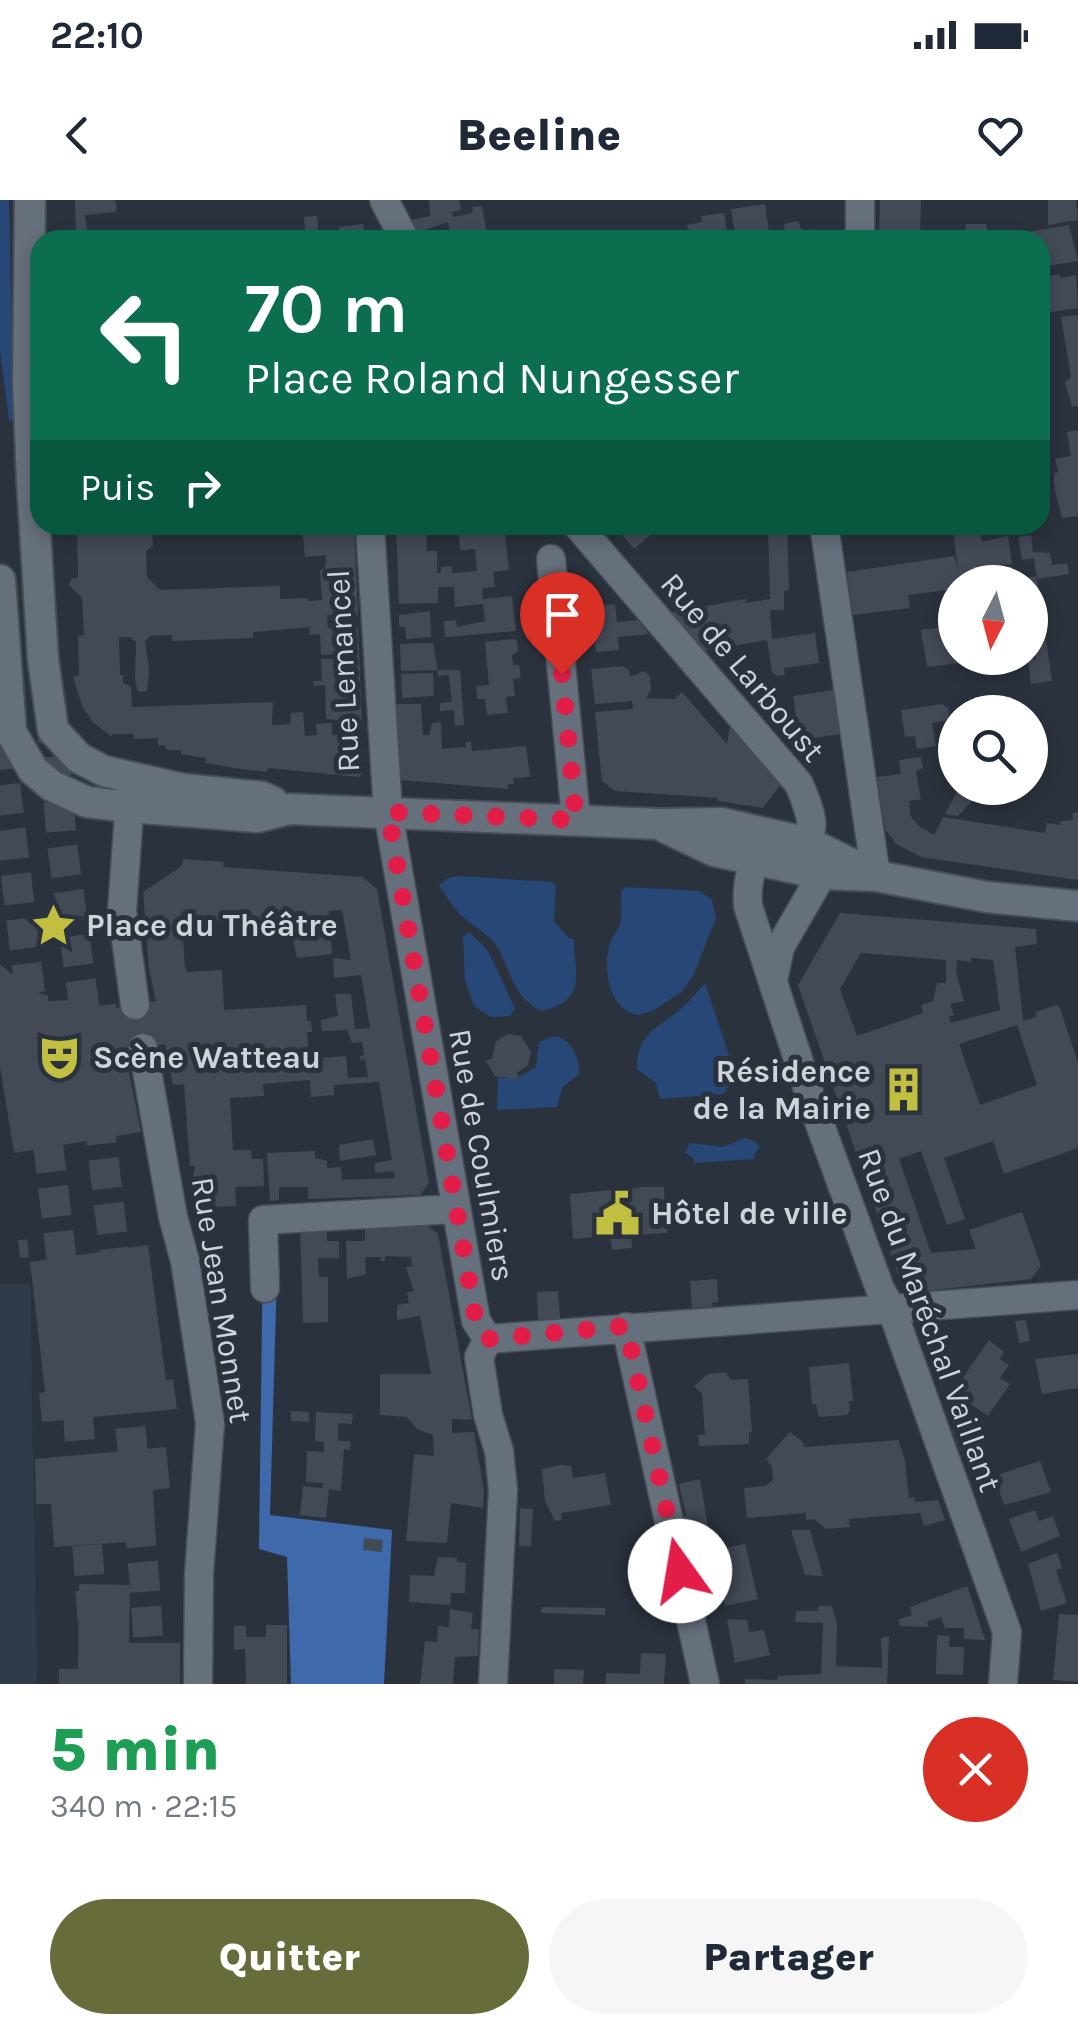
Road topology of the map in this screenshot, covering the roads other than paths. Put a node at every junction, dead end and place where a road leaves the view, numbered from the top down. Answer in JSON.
{"nodes":[{"id":1,"x":30,"y":200,"type":"edge"},
{"id":2,"x":384,"y":200,"type":"edge"},
{"id":3,"x":860,"y":200,"type":"edge"},
{"id":4,"x":31,"y":230,"type":"edge"},
{"id":5,"x":400,"y":230,"type":"edge"},
{"id":6,"x":860,"y":230,"type":"edge"},
{"id":7,"x":39,"y":535,"type":"edge"},
{"id":8,"x":371,"y":535,"type":"edge"},
{"id":9,"x":587,"y":535,"type":"edge"},
{"id":10,"x":825,"y":535,"type":"edge"},
{"id":11,"x":551,"y":558,"type":"dead end"},
{"id":12,"x":0,"y":580,"type":"edge"},
{"id":13,"x":43,"y":659,"type":"junction"},
{"id":14,"x":2,"y":663,"type":"edge"},
{"id":15,"x":130,"y":793,"type":"junction"},
{"id":16,"x":388,"y":812,"type":"junction"},
{"id":17,"x":576,"y":820,"type":"junction"},
{"id":18,"x":763,"y":847,"type":"junction"},
{"id":19,"x":816,"y":860,"type":"junction"},
{"id":20,"x":876,"y":876,"type":"junction"},
{"id":21,"x":1077,"y":910,"type":"edge"},
{"id":22,"x":773,"y":983,"type":"junction"},
{"id":23,"x":135,"y":1006,"type":"tunnel mouth"},
{"id":24,"x":143,"y":1048,"type":"tunnel mouth"},
{"id":25,"x":455,"y":1209,"type":"junction"},
{"id":26,"x":265,"y":1288,"type":"dead end"},
{"id":27,"x":1078,"y":1295,"type":"edge"},
{"id":28,"x":892,"y":1310,"type":"junction"},
{"id":29,"x":626,"y":1326,"type":"junction"},
{"id":30,"x":488,"y":1339,"type":"junction"},
{"id":31,"x":198,"y":1684,"type":"edge"},
{"id":32,"x":494,"y":1684,"type":"edge"},
{"id":33,"x":706,"y":1684,"type":"edge"},
{"id":34,"x":1003,"y":1684,"type":"edge"}],
"edges":[{"from":1,"to":4,"type":"street"},
{"from":2,"to":5,"type":"street"},
{"from":3,"to":6,"type":"street"},
{"from":7,"to":13,"type":"street"},
{"from":8,"to":16,"type":"street","name":"Rue Lemancel"},
{"from":9,"to":19,"type":"street","name":"Rue de Larboust"},
{"from":10,"to":20,"type":"street"},
{"from":11,"to":17,"type":"street"},
{"from":12,"to":14,"type":"street"},
{"from":13,"to":14,"type":"street"},
{"from":13,"to":15,"type":"street"},
{"from":14,"to":15,"type":"street"},
{"from":15,"to":16,"type":"street"},
{"from":15,"to":23,"type":"street"},
{"from":16,"to":17,"type":"street"},
{"from":16,"to":25,"type":"street","name":"Rue de Coulmiers"},
{"from":17,"to":18,"type":"street"},
{"from":18,"to":19,"type":"street"},
{"from":18,"to":22,"type":"street","name":"Rue du Maréchal Vaillant"},
{"from":19,"to":20,"type":"street"},
{"from":19,"to":22,"type":"street"},
{"from":20,"to":21,"type":"street"},
{"from":22,"to":28,"type":"street","name":"Rue du Maréchal Vaillant"},
{"from":24,"to":31,"type":"street","name":"Rue Jean Monnet"},
{"from":25,"to":26,"type":"street"},
{"from":25,"to":30,"type":"street","name":"Rue de Coulmiers"},
{"from":27,"to":28,"type":"street"},
{"from":28,"to":29,"type":"street"},
{"from":28,"to":34,"type":"street","name":"Rue du Maréchal Vaillant"},
{"from":29,"to":30,"type":"street"},
{"from":29,"to":33,"type":"street"},
{"from":30,"to":32,"type":"street","name":"Rue de Coulmiers"}]}
